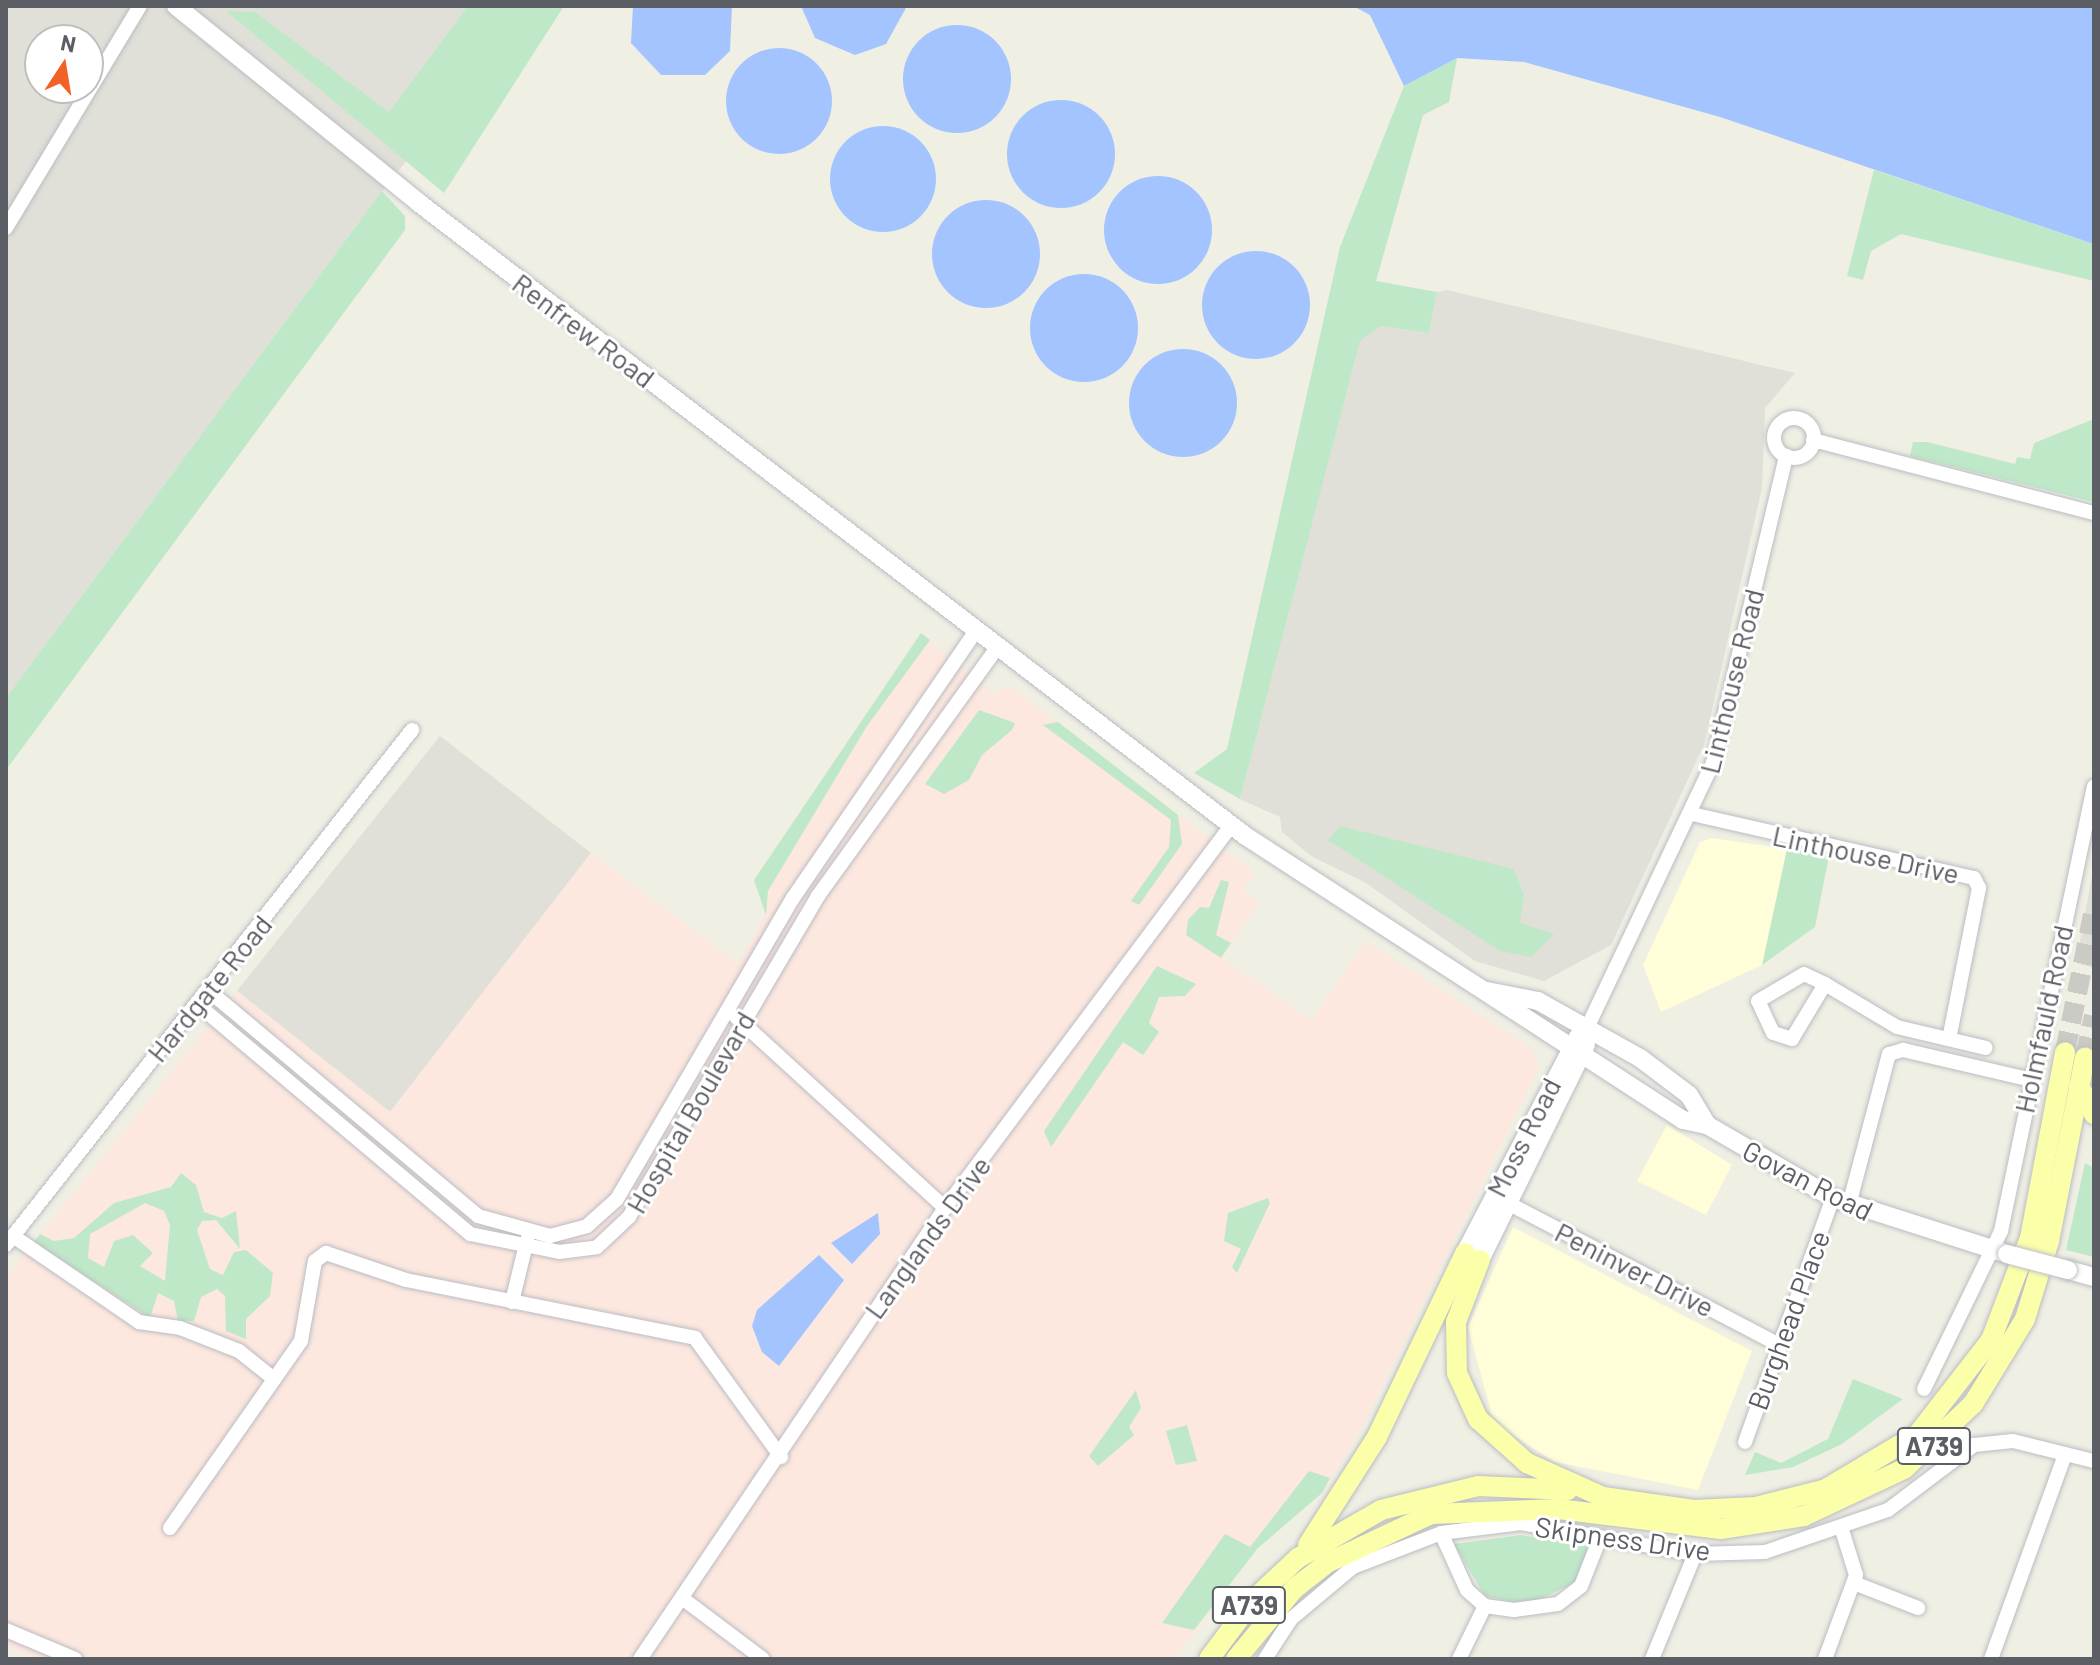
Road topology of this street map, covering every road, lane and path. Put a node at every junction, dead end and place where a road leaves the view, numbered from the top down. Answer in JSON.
{"nodes":[{"id":1,"x":140,"y":6,"type":"edge"},
{"id":2,"x":176,"y":6,"type":"edge"},
{"id":3,"x":6,"y":228,"type":"edge"},
{"id":4,"x":1813,"y":440,"type":"junction"},
{"id":5,"x":1786,"y":456,"type":"junction"},
{"id":6,"x":2094,"y":513,"type":"edge"},
{"id":7,"x":975,"y":632,"type":"junction"},
{"id":8,"x":997,"y":648,"type":"junction"},
{"id":9,"x":412,"y":730,"type":"dead end"},
{"id":10,"x":2094,"y":787,"type":"edge"},
{"id":11,"x":1692,"y":814,"type":"junction"},
{"id":12,"x":1231,"y":826,"type":"junction"},
{"id":13,"x":1825,"y":984,"type":"junction"},
{"id":14,"x":208,"y":990,"type":"junction"},
{"id":15,"x":1482,"y":990,"type":"junction"},
{"id":16,"x":197,"y":1004,"type":"junction"},
{"id":17,"x":725,"y":1009,"type":"junction"},
{"id":18,"x":742,"y":1021,"type":"junction"},
{"id":19,"x":1588,"y":1026,"type":"junction"},
{"id":20,"x":1949,"y":1039,"type":"junction"},
{"id":21,"x":1986,"y":1048,"type":"dead end"},
{"id":22,"x":1577,"y":1050,"type":"junction"},
{"id":23,"x":2065,"y":1052,"type":"tunnel mouth"},
{"id":24,"x":2085,"y":1057,"type":"tunnel mouth"},
{"id":25,"x":2028,"y":1079,"type":"junction"},
{"id":26,"x":2079,"y":1086,"type":"junction"},
{"id":27,"x":2094,"y":1114,"type":"edge"},
{"id":28,"x":1707,"y":1125,"type":"junction"},
{"id":29,"x":1500,"y":1199,"type":"junction"},
{"id":30,"x":1841,"y":1201,"type":"junction"},
{"id":31,"x":945,"y":1208,"type":"junction"},
{"id":32,"x":529,"y":1232,"type":"junction"},
{"id":33,"x":10,"y":1241,"type":"edge"},
{"id":34,"x":525,"y":1248,"type":"junction"},
{"id":35,"x":2000,"y":1252,"type":"junction"},
{"id":36,"x":1473,"y":1256,"type":"junction"},
{"id":37,"x":2094,"y":1277,"type":"edge"},
{"id":38,"x":512,"y":1302,"type":"junction"},
{"id":39,"x":1776,"y":1343,"type":"junction"},
{"id":40,"x":274,"y":1379,"type":"junction"},
{"id":41,"x":1924,"y":1389,"type":"dead end"},
{"id":42,"x":1745,"y":1442,"type":"dead end"},
{"id":43,"x":2065,"y":1455,"type":"junction"},
{"id":44,"x":781,"y":1457,"type":"junction"},
{"id":45,"x":2094,"y":1461,"type":"edge"},
{"id":46,"x":1603,"y":1497,"type":"junction"},
{"id":47,"x":170,"y":1528,"type":"dead end"},
{"id":48,"x":1842,"y":1530,"type":"junction"},
{"id":49,"x":1441,"y":1533,"type":"junction"},
{"id":50,"x":1600,"y":1538,"type":"junction"},
{"id":51,"x":1695,"y":1554,"type":"junction"},
{"id":52,"x":1298,"y":1558,"type":"junction"},
{"id":53,"x":1854,"y":1583,"type":"junction"},
{"id":54,"x":682,"y":1598,"type":"junction"},
{"id":55,"x":1485,"y":1606,"type":"junction"},
{"id":56,"x":1918,"y":1608,"type":"dead end"},
{"id":57,"x":6,"y":1630,"type":"edge"},
{"id":58,"x":75,"y":1659,"type":"edge"},
{"id":59,"x":640,"y":1659,"type":"edge"},
{"id":60,"x":763,"y":1659,"type":"edge"},
{"id":61,"x":1209,"y":1659,"type":"edge"},
{"id":62,"x":1236,"y":1659,"type":"edge"},
{"id":63,"x":1265,"y":1659,"type":"edge"},
{"id":64,"x":1459,"y":1659,"type":"edge"},
{"id":65,"x":1652,"y":1659,"type":"edge"},
{"id":66,"x":1825,"y":1659,"type":"edge"},
{"id":67,"x":1991,"y":1659,"type":"edge"}],
"edges":[{"from":1,"to":3,"type":"street"},
{"from":2,"to":7,"type":"street","name":"Renfrew Road"},
{"from":4,"to":5,"type":"street"},
{"from":4,"to":5,"type":"street","name":"Linthouse Road"},
{"from":4,"to":6,"type":"street"},
{"from":5,"to":11,"type":"street","name":"Linthouse Road"},
{"from":7,"to":8,"type":"street","name":"Renfrew Road"},
{"from":7,"to":17,"type":"street","name":"Hospital Boulevard"},
{"from":8,"to":12,"type":"street","name":"Renfrew Road"},
{"from":8,"to":18,"type":"street","name":"Hospital Boulevard"},
{"from":9,"to":14,"type":"street","name":"Hardgate Road"},
{"from":10,"to":25,"type":"street","name":"Holmfauld Road"},
{"from":11,"to":19,"type":"street","name":"Linthouse Road"},
{"from":11,"to":20,"type":"street","name":"Linthouse Drive"},
{"from":12,"to":15,"type":"street","name":"Govan Road"},
{"from":12,"to":31,"type":"street","name":"Langlands Drive"},
{"from":13,"to":13,"type":"street"},
{"from":13,"to":20,"type":"street"},
{"from":14,"to":16,"type":"street","name":"Hardgate Road"},
{"from":14,"to":32,"type":"street","name":"Hospital Boulevard"},
{"from":15,"to":19,"type":"street"},
{"from":15,"to":22,"type":"street","name":"Govan Road"},
{"from":16,"to":33,"type":"street","name":"Hardgate Road"},
{"from":16,"to":34,"type":"street","name":"Hospital Boulevard"},
{"from":17,"to":18,"type":"street"},
{"from":17,"to":32,"type":"street","name":"Hospital Boulevard"},
{"from":18,"to":31,"type":"street"},
{"from":18,"to":34,"type":"street","name":"Hospital Boulevard"},
{"from":19,"to":22,"type":"street"},
{"from":19,"to":28,"type":"street"},
{"from":20,"to":21,"type":"street"},
{"from":22,"to":28,"type":"street","name":"Govan Road"},
{"from":22,"to":29,"type":"street","name":"Moss Road"},
{"from":23,"to":46,"type":"main road","number":"A739"},
{"from":24,"to":26,"type":"main road","number":"A739"},
{"from":25,"to":30,"type":"street","name":"Burghead Place"},
{"from":25,"to":35,"type":"street","name":"Holmfauld Road"},
{"from":26,"to":27,"type":"main road"},
{"from":26,"to":62,"type":"main road","number":"A739"},
{"from":28,"to":30,"type":"street","name":"Govan Road"},
{"from":29,"to":36,"type":"street","name":"Moss Road"},
{"from":29,"to":39,"type":"street","name":"Peninver Drive"},
{"from":30,"to":35,"type":"street","name":"Govan Road"},
{"from":30,"to":39,"type":"street","name":"Burghead Place"},
{"from":31,"to":44,"type":"street","name":"Langlands Drive"},
{"from":32,"to":34,"type":"street"},
{"from":33,"to":40,"type":"street"},
{"from":34,"to":38,"type":"street"},
{"from":35,"to":37,"type":"street","name":"Govan Road","bridge":true},
{"from":35,"to":41,"type":"street","name":"Holmfauld Road"},
{"from":36,"to":46,"type":"main road"},
{"from":36,"to":52,"type":"main road"},
{"from":38,"to":40,"type":"street"},
{"from":38,"to":44,"type":"street"},
{"from":39,"to":42,"type":"street","name":"Burghead Place"},
{"from":40,"to":47,"type":"street"},
{"from":43,"to":45,"type":"street","name":"Skipness Drive"},
{"from":43,"to":48,"type":"street","name":"Skipness Drive"},
{"from":43,"to":67,"type":"street"},
{"from":44,"to":54,"type":"street","name":"Langlands Drive"},
{"from":46,"to":52,"type":"main road","number":"A739"},
{"from":48,"to":51,"type":"street","name":"Skipness Drive"},
{"from":48,"to":53,"type":"street"},
{"from":49,"to":50,"type":"street","name":"Skipness Drive"},
{"from":49,"to":55,"type":"street"},
{"from":49,"to":63,"type":"street","name":"Skipness Drive"},
{"from":50,"to":51,"type":"street","name":"Skipness Drive"},
{"from":50,"to":55,"type":"street"},
{"from":51,"to":65,"type":"street"},
{"from":52,"to":61,"type":"main road","number":"A739"},
{"from":53,"to":56,"type":"street"},
{"from":53,"to":66,"type":"street"},
{"from":54,"to":59,"type":"street","name":"Langlands Drive"},
{"from":54,"to":60,"type":"street"},
{"from":55,"to":64,"type":"street"},
{"from":57,"to":58,"type":"street"}]}
